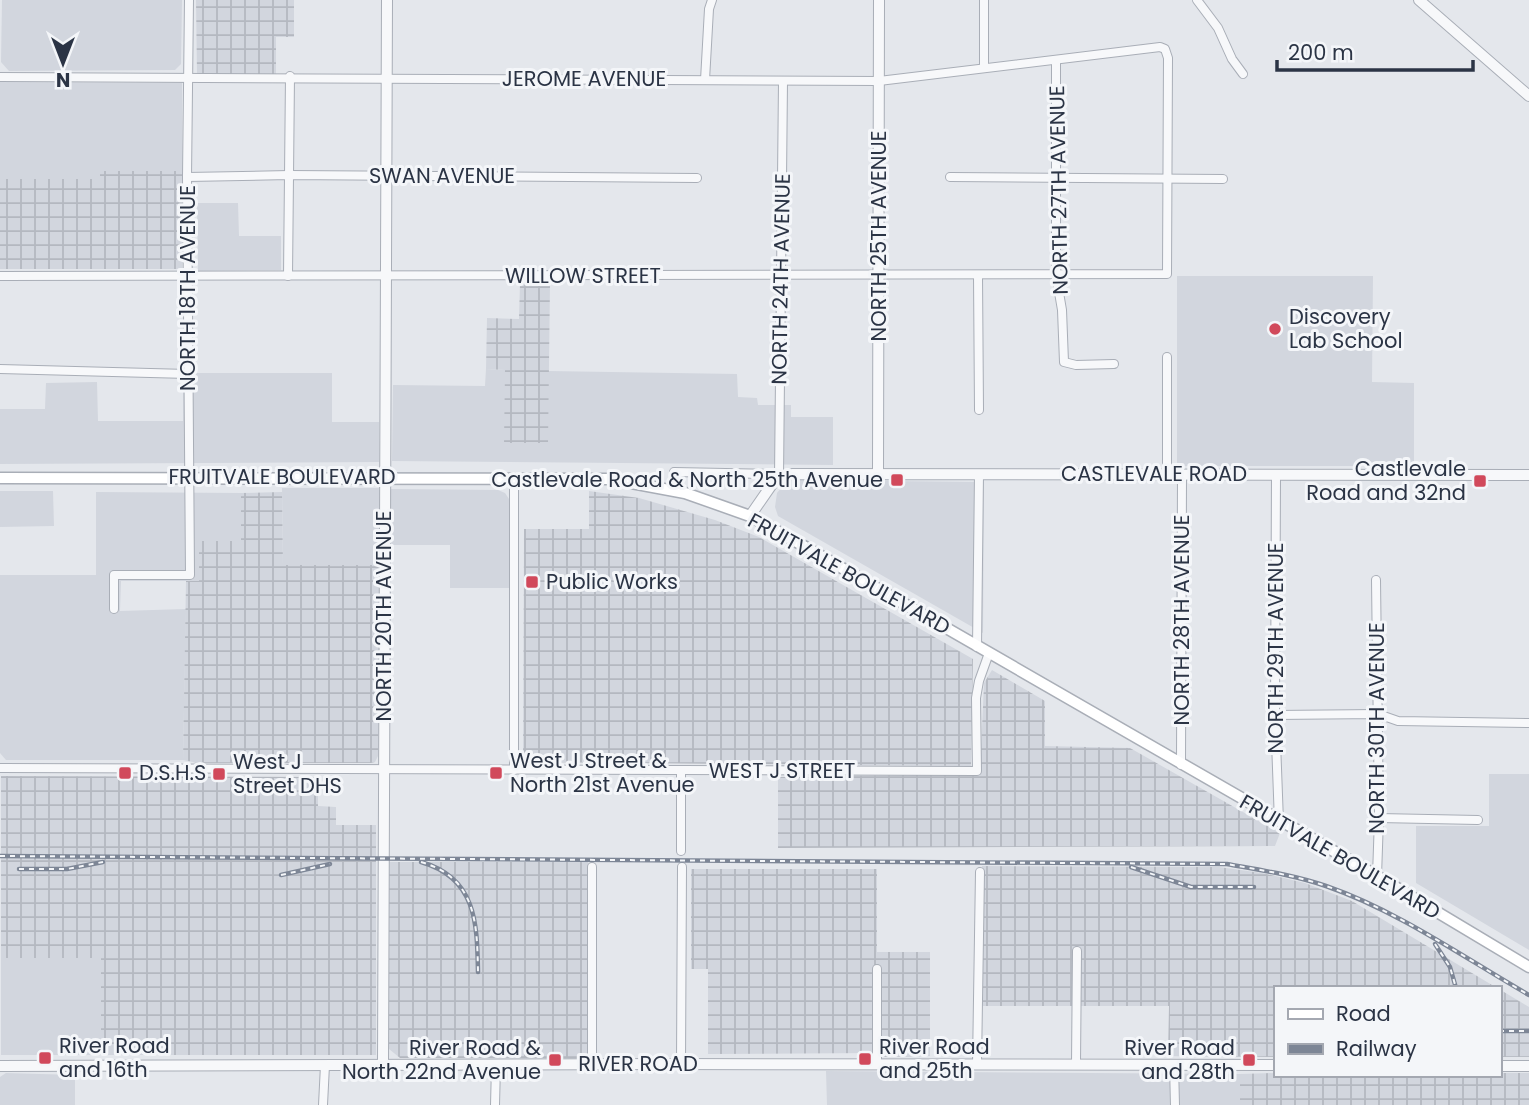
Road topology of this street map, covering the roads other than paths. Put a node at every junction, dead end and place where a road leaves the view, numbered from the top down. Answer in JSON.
{"nodes":[{"id":1,"x":189,"y":0,"type":"edge"},
{"id":2,"x":387,"y":0,"type":"edge"},
{"id":3,"x":712,"y":0,"type":"edge"},
{"id":4,"x":879,"y":0,"type":"edge"},
{"id":5,"x":984,"y":0,"type":"edge"},
{"id":6,"x":1197,"y":0,"type":"edge"},
{"id":7,"x":1419,"y":0,"type":"edge"},
{"id":8,"x":1056,"y":60,"type":"junction"},
{"id":9,"x":984,"y":67,"type":"junction"},
{"id":10,"x":1243,"y":74,"type":"dead end"},
{"id":11,"x":0,"y":76,"type":"edge"},
{"id":12,"x":290,"y":76,"type":"junction"},
{"id":13,"x":189,"y":77,"type":"junction"},
{"id":14,"x":387,"y":77,"type":"junction"},
{"id":15,"x":705,"y":80,"type":"junction"},
{"id":16,"x":783,"y":81,"type":"junction"},
{"id":17,"x":879,"y":81,"type":"junction"},
{"id":18,"x":1529,"y":96,"type":"edge"},
{"id":19,"x":289,"y":175,"type":"junction"},
{"id":20,"x":386,"y":176,"type":"junction"},
{"id":21,"x":187,"y":177,"type":"junction"},
{"id":22,"x":950,"y":177,"type":"dead end"},
{"id":23,"x":1169,"y":177,"type":"junction"},
{"id":24,"x":697,"y":178,"type":"dead end"},
{"id":25,"x":1056,"y":178,"type":"junction"},
{"id":26,"x":1223,"y":179,"type":"dead end"},
{"id":27,"x":386,"y":275,"type":"junction"},
{"id":28,"x":879,"y":275,"type":"junction"},
{"id":29,"x":1056,"y":275,"type":"junction"},
{"id":30,"x":0,"y":276,"type":"edge"},
{"id":31,"x":189,"y":276,"type":"junction"},
{"id":32,"x":288,"y":276,"type":"junction"},
{"id":33,"x":780,"y":276,"type":"junction"},
{"id":34,"x":978,"y":276,"type":"junction"},
{"id":35,"x":1167,"y":357,"type":"dead end"},
{"id":36,"x":1114,"y":364,"type":"dead end"},
{"id":37,"x":0,"y":369,"type":"edge"},
{"id":38,"x":188,"y":374,"type":"junction"},
{"id":39,"x":979,"y":410,"type":"dead end"},
{"id":40,"x":674,"y":472,"type":"dead end"},
{"id":41,"x":878,"y":473,"type":"junction"},
{"id":42,"x":979,"y":474,"type":"junction"},
{"id":43,"x":1167,"y":474,"type":"junction"},
{"id":44,"x":1182,"y":474,"type":"junction"},
{"id":45,"x":1276,"y":474,"type":"junction"},
{"id":46,"x":1529,"y":475,"type":"edge"},
{"id":47,"x":189,"y":477,"type":"junction"},
{"id":48,"x":384,"y":477,"type":"junction"},
{"id":49,"x":779,"y":477,"type":"junction"},
{"id":50,"x":0,"y":478,"type":"edge"},
{"id":51,"x":514,"y":479,"type":"junction"},
{"id":52,"x":750,"y":516,"type":"junction"},
{"id":53,"x":1376,"y":580,"type":"dead end"},
{"id":54,"x":114,"y":609,"type":"dead end"},
{"id":55,"x":977,"y":647,"type":"junction"},
{"id":56,"x":989,"y":653,"type":"junction"},
{"id":57,"x":1378,"y":714,"type":"junction"},
{"id":58,"x":1275,"y":715,"type":"junction"},
{"id":59,"x":1529,"y":723,"type":"edge"},
{"id":60,"x":1181,"y":765,"type":"junction"},
{"id":61,"x":0,"y":768,"type":"edge"},
{"id":62,"x":514,"y":770,"type":"junction"},
{"id":63,"x":383,"y":771,"type":"junction"},
{"id":64,"x":681,"y":771,"type":"junction"},
{"id":65,"x":1379,"y":818,"type":"junction"},
{"id":66,"x":1478,"y":820,"type":"dead end"},
{"id":67,"x":1279,"y":822,"type":"junction"},
{"id":68,"x":681,"y":851,"type":"dead end"},
{"id":69,"x":592,"y":867,"type":"dead end"},
{"id":70,"x":682,"y":867,"type":"dead end"},
{"id":71,"x":980,"y":872,"type":"dead end"},
{"id":72,"x":1377,"y":876,"type":"junction"},
{"id":73,"x":1077,"y":951,"type":"dead end"},
{"id":74,"x":1529,"y":967,"type":"edge"},
{"id":75,"x":877,"y":969,"type":"dead end"},
{"id":76,"x":681,"y":1063,"type":"junction"},
{"id":77,"x":383,"y":1064,"type":"junction"},
{"id":78,"x":592,"y":1064,"type":"junction"},
{"id":79,"x":877,"y":1064,"type":"junction"},
{"id":80,"x":978,"y":1064,"type":"junction"},
{"id":81,"x":1076,"y":1064,"type":"junction"},
{"id":82,"x":325,"y":1065,"type":"junction"},
{"id":83,"x":1174,"y":1065,"type":"junction"},
{"id":84,"x":1274,"y":1065,"type":"edge"},
{"id":85,"x":0,"y":1066,"type":"edge"},
{"id":86,"x":496,"y":1066,"type":"junction"},
{"id":87,"x":1501,"y":1066,"type":"edge"},
{"id":88,"x":1529,"y":1066,"type":"edge"},
{"id":89,"x":323,"y":1105,"type":"edge"},
{"id":90,"x":495,"y":1105,"type":"edge"},
{"id":91,"x":1175,"y":1105,"type":"edge"}],
"edges":[{"from":1,"to":13,"type":"street","name":"NORTH 18TH AVENUE"},
{"from":2,"to":14,"type":"street","name":"NORTH 20TH AVENUE"},
{"from":3,"to":15,"type":"street"},
{"from":4,"to":17,"type":"street","name":"NORTH 25TH AVENUE"},
{"from":5,"to":9,"type":"street"},
{"from":6,"to":10,"type":"street"},
{"from":7,"to":18,"type":"street"},
{"from":8,"to":9,"type":"street","name":"JEROME AVENUE"},
{"from":8,"to":23,"type":"street","name":"JEROME AVENUE"},
{"from":8,"to":25,"type":"street","name":"NORTH 27TH AVENUE"},
{"from":9,"to":17,"type":"street","name":"JEROME AVENUE"},
{"from":11,"to":13,"type":"street","name":"JEROME AVENUE"},
{"from":12,"to":13,"type":"street","name":"JEROME AVENUE"},
{"from":12,"to":14,"type":"street","name":"JEROME AVENUE"},
{"from":12,"to":19,"type":"street"},
{"from":13,"to":21,"type":"street","name":"NORTH 18TH AVENUE"},
{"from":14,"to":15,"type":"street","name":"JEROME AVENUE"},
{"from":14,"to":20,"type":"street","name":"NORTH 20TH AVENUE"},
{"from":15,"to":16,"type":"street","name":"JEROME AVENUE"},
{"from":16,"to":17,"type":"street","name":"JEROME AVENUE"},
{"from":16,"to":33,"type":"street","name":"NORTH 24TH AVENUE"},
{"from":17,"to":28,"type":"street","name":"NORTH 25TH AVENUE"},
{"from":19,"to":20,"type":"street","name":"SWAN AVENUE"},
{"from":19,"to":21,"type":"street","name":"SWAN AVENUE"},
{"from":19,"to":32,"type":"street"},
{"from":20,"to":24,"type":"street","name":"SWAN AVENUE"},
{"from":20,"to":27,"type":"street","name":"NORTH 20TH AVENUE"},
{"from":21,"to":31,"type":"street","name":"NORTH 18TH AVENUE"},
{"from":22,"to":25,"type":"street"},
{"from":23,"to":25,"type":"street"},
{"from":23,"to":26,"type":"street"},
{"from":23,"to":29,"type":"street","name":"WILLOW STREET"},
{"from":25,"to":29,"type":"street","name":"NORTH 27TH AVENUE"},
{"from":27,"to":32,"type":"street","name":"WILLOW STREET"},
{"from":27,"to":33,"type":"street","name":"WILLOW STREET"},
{"from":27,"to":48,"type":"street","name":"NORTH 20TH AVENUE"},
{"from":28,"to":33,"type":"street","name":"WILLOW STREET"},
{"from":28,"to":34,"type":"street","name":"WILLOW STREET"},
{"from":28,"to":41,"type":"street","name":"NORTH 25TH AVENUE"},
{"from":29,"to":34,"type":"street","name":"WILLOW STREET"},
{"from":29,"to":36,"type":"street","name":"NORTH 27TH AVENUE"},
{"from":30,"to":31,"type":"street","name":"WILLOW STREET"},
{"from":31,"to":32,"type":"street","name":"WILLOW STREET"},
{"from":31,"to":38,"type":"street","name":"NORTH 18TH AVENUE"},
{"from":33,"to":49,"type":"street","name":"NORTH 24TH AVENUE"},
{"from":34,"to":39,"type":"street"},
{"from":35,"to":43,"type":"street"},
{"from":37,"to":38,"type":"street"},
{"from":38,"to":47,"type":"street","name":"NORTH 18TH AVENUE"},
{"from":40,"to":49,"type":"street","name":"CASTLEVALE ROAD"},
{"from":41,"to":42,"type":"street","name":"CASTLEVALE ROAD"},
{"from":41,"to":49,"type":"street","name":"CASTLEVALE ROAD"},
{"from":42,"to":43,"type":"street","name":"CASTLEVALE ROAD"},
{"from":42,"to":55,"type":"street"},
{"from":43,"to":44,"type":"street","name":"CASTLEVALE ROAD"},
{"from":44,"to":45,"type":"street","name":"CASTLEVALE ROAD"},
{"from":44,"to":60,"type":"street","name":"NORTH 28TH AVENUE"},
{"from":45,"to":46,"type":"street","name":"CASTLEVALE ROAD"},
{"from":45,"to":58,"type":"street","name":"NORTH 29TH AVENUE"},
{"from":47,"to":48,"type":"main road","name":"FRUITVALE BOULEVARD"},
{"from":47,"to":50,"type":"main road","name":"FRUITVALE BOULEVARD"},
{"from":47,"to":54,"type":"street","name":"NORTH 18TH AVENUE"},
{"from":48,"to":51,"type":"main road","name":"FRUITVALE BOULEVARD"},
{"from":48,"to":63,"type":"street","name":"NORTH 20TH AVENUE"},
{"from":49,"to":52,"type":"street"},
{"from":51,"to":52,"type":"main road","name":"FRUITVALE BOULEVARD"},
{"from":51,"to":62,"type":"street"},
{"from":52,"to":55,"type":"main road","name":"FRUITVALE BOULEVARD"},
{"from":53,"to":57,"type":"street","name":"NORTH 30TH AVENUE"},
{"from":55,"to":56,"type":"main road","name":"FRUITVALE BOULEVARD"},
{"from":56,"to":60,"type":"main road","name":"FRUITVALE BOULEVARD"},
{"from":56,"to":64,"type":"street","name":"WEST J STREET"},
{"from":57,"to":58,"type":"street"},
{"from":57,"to":59,"type":"street"},
{"from":57,"to":65,"type":"street","name":"NORTH 30TH AVENUE"},
{"from":58,"to":67,"type":"street","name":"NORTH 29TH AVENUE"},
{"from":60,"to":67,"type":"main road","name":"FRUITVALE BOULEVARD"},
{"from":61,"to":63,"type":"street","name":"WEST J STREET"},
{"from":62,"to":63,"type":"street","name":"WEST J STREET"},
{"from":62,"to":64,"type":"street","name":"WEST J STREET"},
{"from":63,"to":77,"type":"street","name":"NORTH 20TH AVENUE"},
{"from":64,"to":68,"type":"street"},
{"from":65,"to":66,"type":"street"},
{"from":65,"to":72,"type":"street","name":"NORTH 30TH AVENUE"},
{"from":67,"to":72,"type":"main road","name":"FRUITVALE BOULEVARD"},
{"from":69,"to":78,"type":"street"},
{"from":70,"to":76,"type":"street"},
{"from":71,"to":80,"type":"street"},
{"from":72,"to":74,"type":"main road","name":"FRUITVALE BOULEVARD"},
{"from":73,"to":81,"type":"street"},
{"from":75,"to":79,"type":"street"},
{"from":76,"to":78,"type":"street","name":"RIVER ROAD"},
{"from":76,"to":79,"type":"street","name":"RIVER ROAD"},
{"from":77,"to":82,"type":"street","name":"RIVER ROAD"},
{"from":77,"to":86,"type":"street","name":"RIVER ROAD"},
{"from":78,"to":86,"type":"street","name":"RIVER ROAD"},
{"from":79,"to":80,"type":"street","name":"RIVER ROAD"},
{"from":80,"to":81,"type":"street","name":"RIVER ROAD"},
{"from":81,"to":83,"type":"street","name":"RIVER ROAD"},
{"from":82,"to":85,"type":"street","name":"RIVER ROAD"},
{"from":82,"to":89,"type":"street"},
{"from":83,"to":84,"type":"street","name":"RIVER ROAD"},
{"from":83,"to":91,"type":"street"},
{"from":86,"to":90,"type":"street"},
{"from":87,"to":88,"type":"street"}]}
